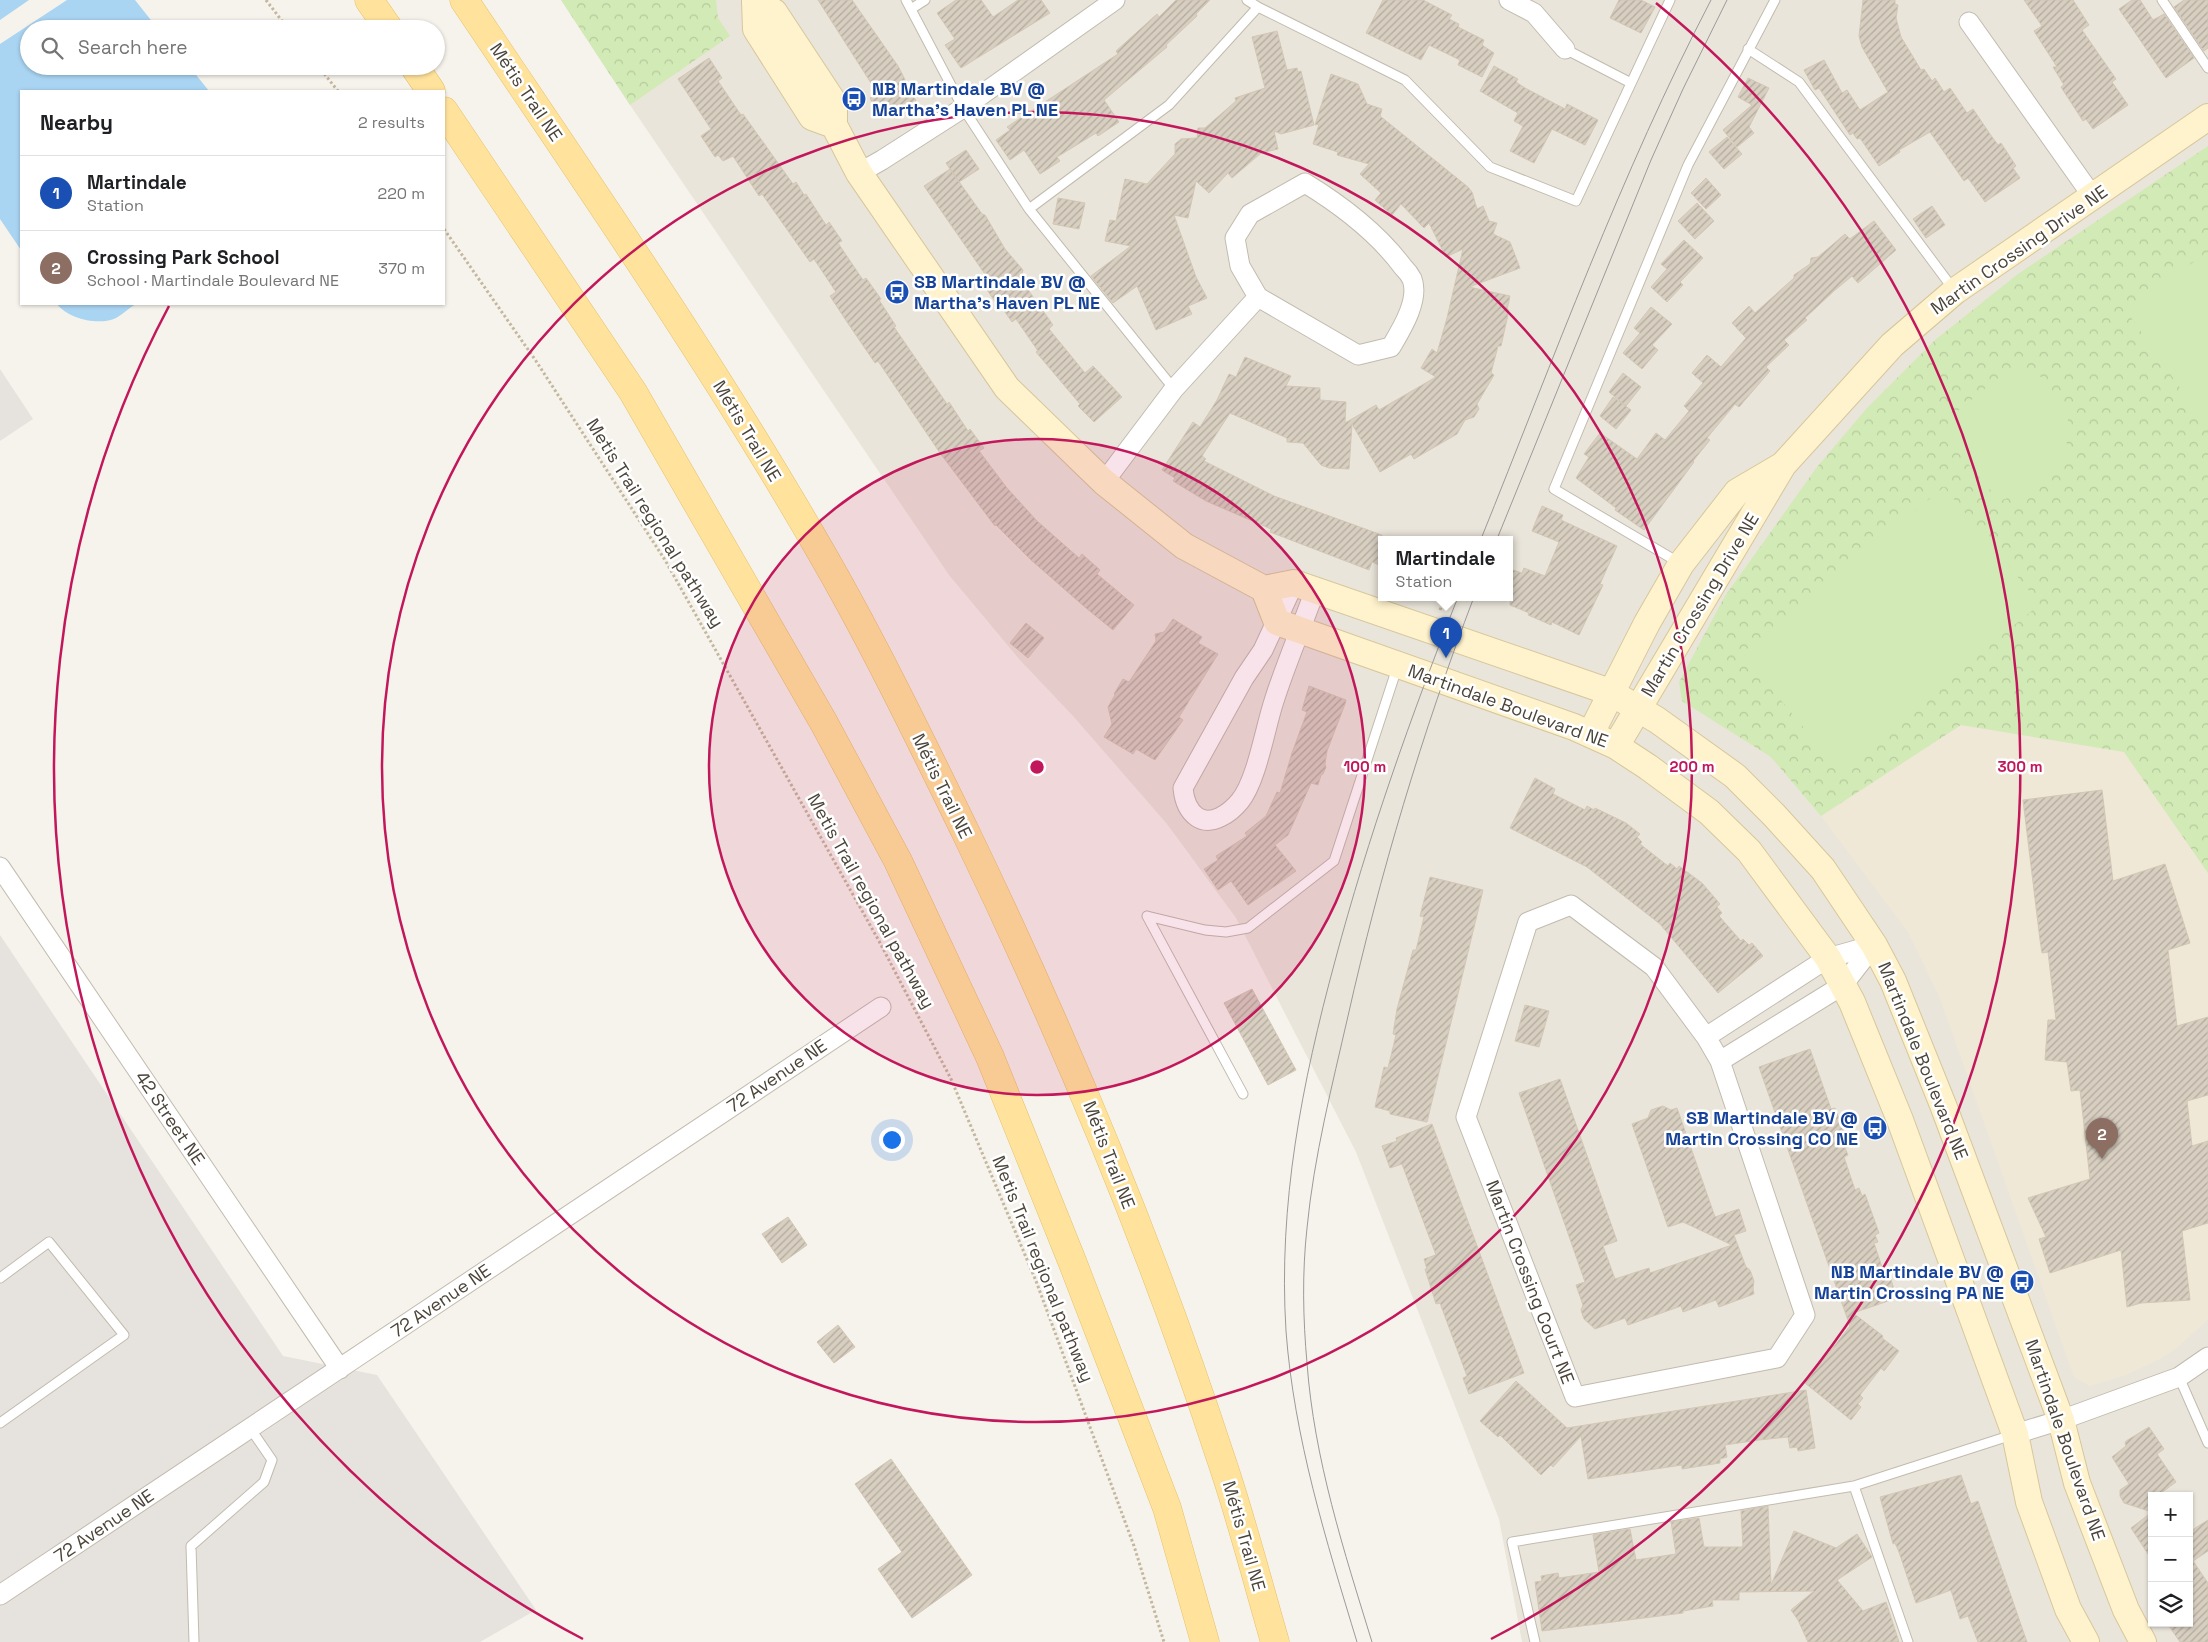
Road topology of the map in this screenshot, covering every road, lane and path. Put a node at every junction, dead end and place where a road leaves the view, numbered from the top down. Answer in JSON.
{"nodes":[{"id":1,"x":266,"y":0,"type":"edge"},
{"id":2,"x":369,"y":0,"type":"edge"},
{"id":3,"x":464,"y":0,"type":"edge"},
{"id":4,"x":906,"y":0,"type":"edge"},
{"id":5,"x":925,"y":0,"type":"edge"},
{"id":6,"x":1115,"y":0,"type":"edge"},
{"id":7,"x":1247,"y":0,"type":"edge"},
{"id":8,"x":1509,"y":0,"type":"edge"},
{"id":9,"x":1670,"y":0,"type":"edge"},
{"id":10,"x":1775,"y":0,"type":"edge"},
{"id":11,"x":2162,"y":0,"type":"edge"},
{"id":12,"x":755,"y":2,"type":"edge"},
{"id":13,"x":1258,"y":7,"type":"junction"},
{"id":14,"x":912,"y":9,"type":"junction"},
{"id":15,"x":281,"y":20,"type":"edge"},
{"id":16,"x":382,"y":20,"type":"edge"},
{"id":17,"x":1969,"y":22,"type":"dead end"},
{"id":18,"x":1565,"y":48,"type":"joint"},
{"id":19,"x":1748,"y":49,"type":"junction"},
{"id":20,"x":2208,"y":68,"type":"edge"},
{"id":21,"x":325,"y":75,"type":"edge"},
{"id":22,"x":420,"y":75,"type":"edge"},
{"id":23,"x":1631,"y":84,"type":"junction"},
{"id":24,"x":337,"y":90,"type":"edge"},
{"id":25,"x":429,"y":90,"type":"edge"},
{"id":26,"x":963,"y":108,"type":"junction"},
{"id":27,"x":445,"y":112,"type":"edge"},
{"id":28,"x":2208,"y":117,"type":"edge"},
{"id":29,"x":859,"y":172,"type":"junction"},
{"id":30,"x":2093,"y":197,"type":"junction"},
{"id":31,"x":1029,"y":209,"type":"junction"},
{"id":32,"x":445,"y":230,"type":"edge"},
{"id":33,"x":1955,"y":291,"type":"junction"},
{"id":34,"x":1258,"y":297,"type":"junction"},
{"id":35,"x":1174,"y":389,"type":"junction"},
{"id":36,"x":1783,"y":465,"type":"junction"},
{"id":37,"x":1104,"y":482,"type":"junction"},
{"id":38,"x":1681,"y":564,"type":"junction"},
{"id":39,"x":1305,"y":587,"type":"junction"},
{"id":40,"x":1264,"y":590,"type":"junction"},
{"id":41,"x":1443,"y":601,"type":"edge"},
{"id":42,"x":1440,"y":610,"type":"dead end"},
{"id":43,"x":1289,"y":626,"type":"junction"},
{"id":44,"x":1398,"y":665,"type":"junction"},
{"id":45,"x":1610,"y":692,"type":"junction"},
{"id":46,"x":1638,"y":708,"type":"junction"},
{"id":47,"x":1591,"y":733,"type":"junction"},
{"id":48,"x":1616,"y":746,"type":"junction"},
{"id":49,"x":0,"y":867,"type":"edge"},
{"id":50,"x":1874,"y":945,"type":"junction"},
{"id":51,"x":1828,"y":958,"type":"junction"},
{"id":52,"x":1843,"y":985,"type":"junction"},
{"id":53,"x":881,"y":1007,"type":"dead end"},
{"id":54,"x":1706,"y":1036,"type":"junction"},
{"id":55,"x":1720,"y":1061,"type":"junction"},
{"id":56,"x":1243,"y":1094,"type":"dead end"},
{"id":57,"x":0,"y":1278,"type":"edge"},
{"id":58,"x":2208,"y":1357,"type":"edge"},
{"id":59,"x":340,"y":1369,"type":"junction"},
{"id":60,"x":2179,"y":1377,"type":"junction"},
{"id":61,"x":2061,"y":1420,"type":"junction"},
{"id":62,"x":0,"y":1423,"type":"edge"},
{"id":63,"x":250,"y":1428,"type":"junction"},
{"id":64,"x":2015,"y":1434,"type":"junction"},
{"id":65,"x":2208,"y":1443,"type":"edge"},
{"id":66,"x":1854,"y":1486,"type":"junction"},
{"id":67,"x":0,"y":1595,"type":"edge"},
{"id":68,"x":194,"y":1642,"type":"edge"},
{"id":69,"x":1164,"y":1642,"type":"edge"},
{"id":70,"x":1205,"y":1642,"type":"edge"},
{"id":71,"x":1275,"y":1642,"type":"edge"},
{"id":72,"x":1535,"y":1642,"type":"edge"},
{"id":73,"x":1908,"y":1642,"type":"edge"},
{"id":74,"x":2086,"y":1642,"type":"edge"},
{"id":75,"x":2143,"y":1642,"type":"edge"}],
"edges":[{"from":1,"to":15,"type":"path"},
{"from":2,"to":16,"type":"main road"},
{"from":3,"to":71,"type":"main road","name":"Métis Trail NE"},
{"from":4,"to":14,"type":"lane"},
{"from":5,"to":14,"type":"lane"},
{"from":6,"to":26,"type":"street"},
{"from":7,"to":13,"type":"lane"},
{"from":8,"to":18,"type":"street"},
{"from":9,"to":23,"type":"lane"},
{"from":10,"to":19,"type":"lane"},
{"from":11,"to":20,"type":"lane"},
{"from":12,"to":29,"type":"street"},
{"from":13,"to":23,"type":"lane"},
{"from":13,"to":31,"type":"lane"},
{"from":14,"to":26,"type":"lane"},
{"from":17,"to":30,"type":"street"},
{"from":18,"to":23,"type":"lane"},
{"from":19,"to":33,"type":"lane"},
{"from":19,"to":38,"type":"lane"},
{"from":21,"to":24,"type":"path"},
{"from":22,"to":25,"type":"main road"},
{"from":26,"to":29,"type":"street"},
{"from":26,"to":31,"type":"lane"},
{"from":27,"to":70,"type":"main road"},
{"from":28,"to":30,"type":"street","name":"Martin Crossing Drive NE"},
{"from":29,"to":37,"type":"street"},
{"from":30,"to":33,"type":"street","name":"Martin Crossing Drive NE"},
{"from":31,"to":35,"type":"lane"},
{"from":32,"to":69,"type":"path","name":"Metis Trail regional pathway"},
{"from":33,"to":36,"type":"street","name":"Martin Crossing Drive NE"},
{"from":34,"to":34,"type":"street"},
{"from":34,"to":35,"type":"street"},
{"from":35,"to":37,"type":"street"},
{"from":36,"to":38,"type":"street","name":"Martin Crossing Drive NE"},
{"from":36,"to":46,"type":"street","name":"Martin Crossing Drive NE"},
{"from":37,"to":40,"type":"street"},
{"from":38,"to":45,"type":"street","name":"Martin Crossing Drive NE"},
{"from":39,"to":40,"type":"street"},
{"from":39,"to":43,"type":"street"},
{"from":39,"to":43,"type":"street"},
{"from":39,"to":45,"type":"street","name":"Martindale Boulevard NE"},
{"from":40,"to":43,"type":"street"},
{"from":41,"to":42,"type":"path"},
{"from":43,"to":43,"type":"street"},
{"from":43,"to":44,"type":"street","name":"Martindale Boulevard NE"},
{"from":44,"to":47,"type":"street","name":"Martindale Boulevard NE"},
{"from":44,"to":56,"type":"lane"},
{"from":45,"to":46,"type":"street","name":"Martindale Boulevard NE"},
{"from":45,"to":47,"type":"street","name":"Martin Crossing Drive NE"},
{"from":46,"to":48,"type":"street","name":"Martin Crossing Drive NE"},
{"from":46,"to":50,"type":"street","name":"Martindale Boulevard NE"},
{"from":47,"to":48,"type":"street","name":"Martindale Boulevard NE"},
{"from":48,"to":51,"type":"street","name":"Martindale Boulevard NE"},
{"from":49,"to":59,"type":"street","name":"42 Street NE"},
{"from":50,"to":51,"type":"street"},
{"from":50,"to":52,"type":"street"},
{"from":50,"to":61,"type":"street","name":"Martindale Boulevard NE"},
{"from":51,"to":52,"type":"street","name":"Martindale Boulevard NE"},
{"from":51,"to":54,"type":"street"},
{"from":52,"to":55,"type":"street"},
{"from":52,"to":64,"type":"street","name":"Martindale Boulevard NE"},
{"from":53,"to":59,"type":"street","name":"72 Avenue NE"},
{"from":54,"to":55,"type":"street","name":"Martin Crossing Court NE"},
{"from":54,"to":55,"type":"street","name":"Martin Crossing Court NE"},
{"from":57,"to":62,"type":"lane"},
{"from":58,"to":60,"type":"street"},
{"from":59,"to":63,"type":"street","name":"72 Avenue NE"},
{"from":60,"to":61,"type":"street"},
{"from":60,"to":65,"type":"lane"},
{"from":61,"to":64,"type":"street"},
{"from":61,"to":75,"type":"street","name":"Martindale Boulevard NE"},
{"from":63,"to":67,"type":"street","name":"72 Avenue NE"},
{"from":63,"to":68,"type":"lane"},
{"from":64,"to":66,"type":"lane"},
{"from":64,"to":74,"type":"street","name":"Martindale Boulevard NE"},
{"from":66,"to":72,"type":"lane"},
{"from":66,"to":73,"type":"lane"}]}
